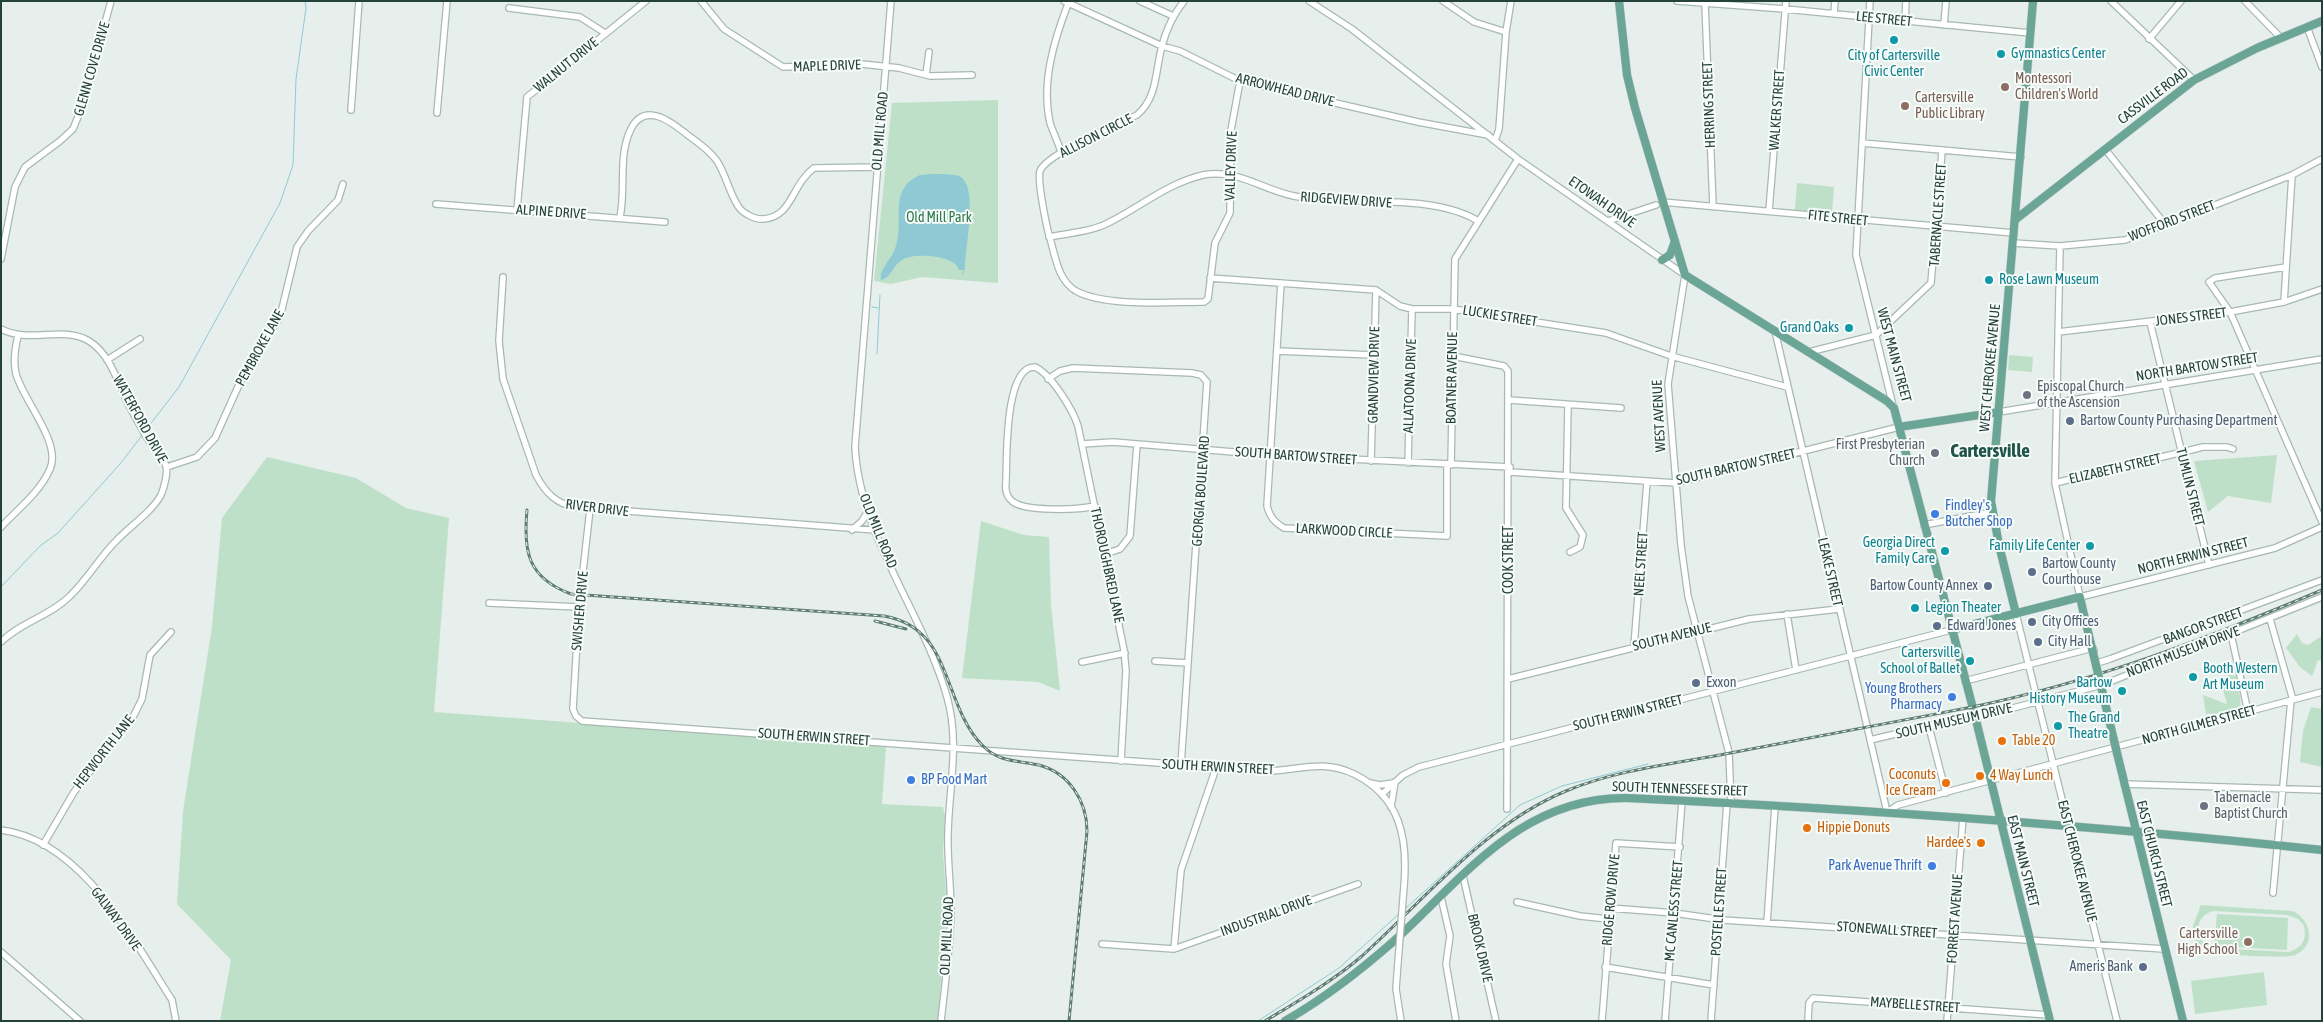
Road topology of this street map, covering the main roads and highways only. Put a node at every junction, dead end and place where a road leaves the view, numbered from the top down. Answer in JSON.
{"nodes":[{"id":1,"x":1619,"y":1,"type":"edge"},
{"id":2,"x":2033,"y":1,"type":"edge"},
{"id":3,"x":2322,"y":21,"type":"edge"},
{"id":4,"x":2017,"y":202,"type":"junction"},
{"id":5,"x":2031,"y":206,"type":"junction"},
{"id":6,"x":2016,"y":219,"type":"junction"},
{"id":7,"x":1675,"y":241,"type":"junction"},
{"id":8,"x":1662,"y":260,"type":"road end"},
{"id":9,"x":1685,"y":275,"type":"joint"},
{"id":10,"x":1892,"y":406,"type":"joint"},
{"id":11,"x":1999,"y":412,"type":"junction"},
{"id":12,"x":1899,"y":428,"type":"junction"},
{"id":13,"x":2080,"y":597,"type":"joint"},
{"id":14,"x":2016,"y":614,"type":"junction"},
{"id":15,"x":1951,"y":630,"type":"junction"},
{"id":16,"x":1972,"y":707,"type":"joint"},
{"id":17,"x":2000,"y":821,"type":"junction"},
{"id":18,"x":2136,"y":832,"type":"junction"},
{"id":19,"x":2322,"y":850,"type":"edge"},
{"id":20,"x":2050,"y":1018,"type":"edge"},
{"id":21,"x":1285,"y":1021,"type":"edge"},
{"id":22,"x":2183,"y":1021,"type":"edge"}],
"edges":[{"from":1,"to":7,"type":"main road","name":"WEST AVENUE"},
{"from":2,"to":4,"type":"main road","name":"WEST CHEROKEE AVENUE"},
{"from":3,"to":5,"type":"main road","name":"CASSVILLE ROAD"},
{"from":4,"to":5,"type":"main road"},
{"from":4,"to":6,"type":"main road","name":"WEST CHEROKEE AVENUE"},
{"from":5,"to":6,"type":"main road","name":"CASSVILLE ROAD"},
{"from":6,"to":11,"type":"main road","name":"WEST CHEROKEE AVENUE"},
{"from":7,"to":8,"type":"main road"},
{"from":7,"to":9,"type":"main road","name":"WEST AVENUE"},
{"from":9,"to":10,"type":"main road","name":"ETOWAH DRIVE"},
{"from":10,"to":12,"type":"main road","name":"WEST MAIN STREET"},
{"from":11,"to":12,"type":"main road","name":"NORTH BARTOW STREET"},
{"from":11,"to":14,"type":"main road","name":"WEST CHEROKEE AVENUE"},
{"from":12,"to":15,"type":"main road","name":"WEST MAIN STREET"},
{"from":13,"to":14,"type":"main road","name":"NORTH ERWIN STREET"},
{"from":13,"to":18,"type":"main road","name":"EAST CHURCH STREET","bridge":true},
{"from":14,"to":15,"type":"main road","name":"NORTH ERWIN STREET"},
{"from":15,"to":16,"type":"main road","name":"WEST MAIN STREET"},
{"from":16,"to":17,"type":"main road","name":"EAST MAIN STREET"},
{"from":17,"to":18,"type":"main road","name":"SOUTH TENNESSEE STREET"},
{"from":17,"to":20,"type":"main road","name":"EAST MAIN STREET"},
{"from":17,"to":21,"type":"main road","name":"SOUTH TENNESSEE STREET"},
{"from":18,"to":19,"type":"main road","name":"SOUTH TENNESSEE STREET"},
{"from":18,"to":22,"type":"main road","name":"EAST CHURCH STREET"}]}
